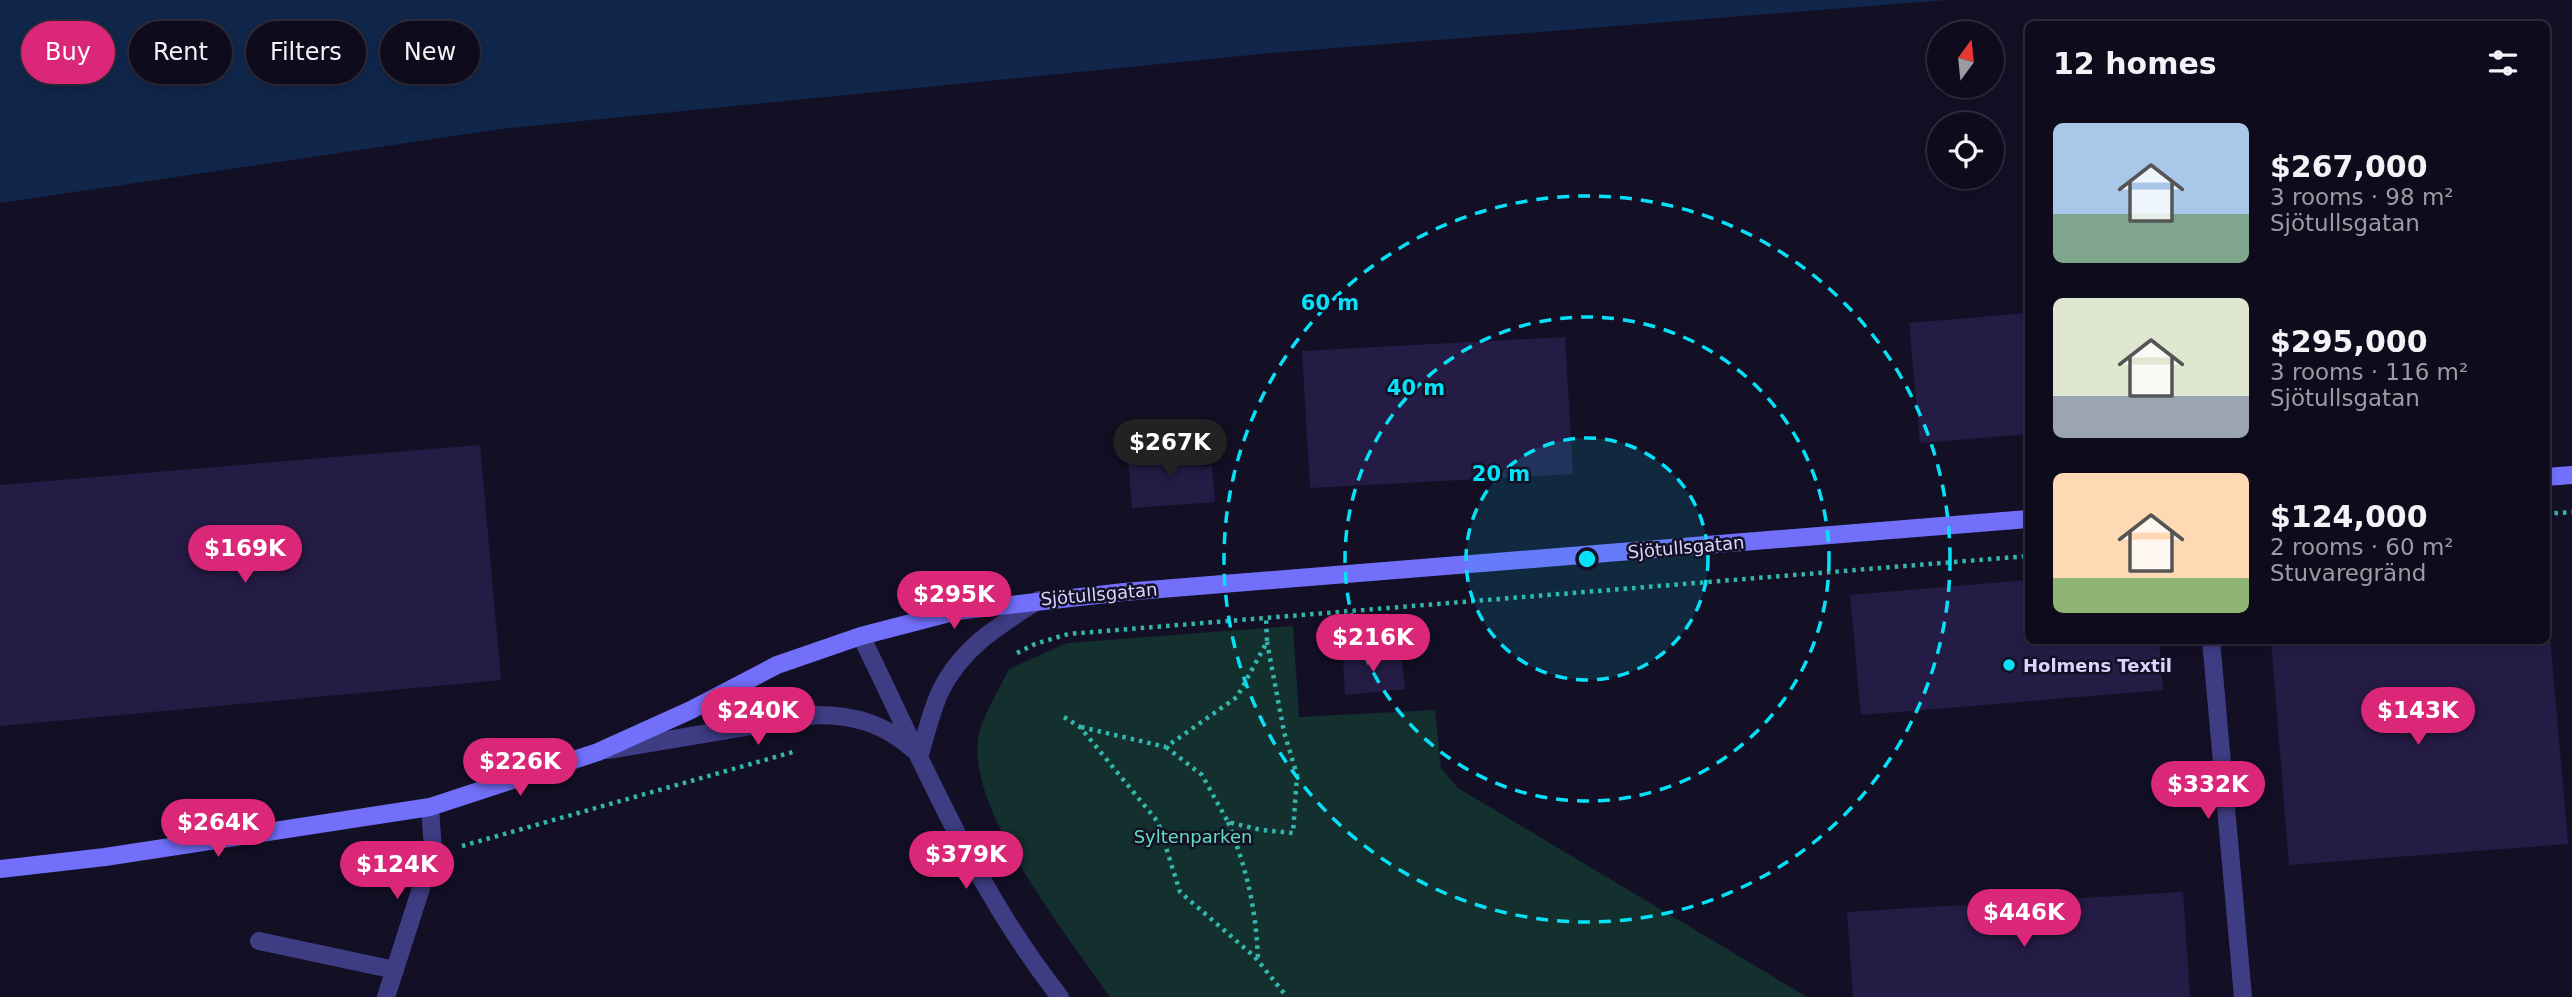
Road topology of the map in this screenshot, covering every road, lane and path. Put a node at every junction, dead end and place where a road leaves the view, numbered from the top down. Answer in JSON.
{"nodes":[{"id":1,"x":2572,"y":475,"type":"edge"},
{"id":2,"x":2550,"y":477,"type":"edge"},
{"id":3,"x":2572,"y":512,"type":"edge"},
{"id":4,"x":2550,"y":514,"type":"edge"},
{"id":5,"x":2025,"y":519,"type":"edge"},
{"id":6,"x":2025,"y":556,"type":"edge"},
{"id":7,"x":1041,"y":599,"type":"junction"},
{"id":8,"x":1266,"y":617,"type":"junction"},
{"id":9,"x":862,"y":635,"type":"junction"},
{"id":10,"x":1267,"y":642,"type":"junction"},
{"id":11,"x":2211,"y":644,"type":"edge"},
{"id":12,"x":1009,"y":657,"type":"dead end"},
{"id":13,"x":1064,"y":717,"type":"dead end"},
{"id":14,"x":1080,"y":727,"type":"junction"},
{"id":15,"x":1166,"y":747,"type":"junction"},
{"id":16,"x":797,"y":750,"type":"dead end"},
{"id":17,"x":598,"y":752,"type":"junction"},
{"id":18,"x":920,"y":754,"type":"junction"},
{"id":19,"x":430,"y":807,"type":"junction"},
{"id":20,"x":1228,"y":822,"type":"junction"},
{"id":21,"x":433,"y":851,"type":"junction"},
{"id":22,"x":0,"y":869,"type":"edge"},
{"id":23,"x":260,"y":941,"type":"dead end"},
{"id":24,"x":1258,"y":962,"type":"junction"},
{"id":25,"x":394,"y":970,"type":"junction"},
{"id":26,"x":386,"y":997,"type":"edge"},
{"id":27,"x":1060,"y":997,"type":"edge"},
{"id":28,"x":1287,"y":997,"type":"edge"},
{"id":29,"x":2243,"y":997,"type":"edge"}],
"edges":[{"from":1,"to":2,"type":"main road"},
{"from":3,"to":4,"type":"path"},
{"from":5,"to":7,"type":"main road","name":"Sjötullsgatan"},
{"from":6,"to":8,"type":"path"},
{"from":7,"to":9,"type":"main road","name":"Sjötullsgatan"},
{"from":7,"to":18,"type":"street"},
{"from":8,"to":10,"type":"path"},
{"from":8,"to":12,"type":"path"},
{"from":9,"to":17,"type":"main road","name":"Sjötullsgatan"},
{"from":9,"to":18,"type":"street"},
{"from":10,"to":15,"type":"path"},
{"from":10,"to":20,"type":"path"},
{"from":11,"to":29,"type":"street"},
{"from":13,"to":14,"type":"path"},
{"from":14,"to":15,"type":"path"},
{"from":14,"to":24,"type":"path"},
{"from":15,"to":20,"type":"path"},
{"from":16,"to":21,"type":"path"},
{"from":17,"to":18,"type":"street"},
{"from":17,"to":19,"type":"main road","name":"Sjötullsgatan"},
{"from":18,"to":27,"type":"street"},
{"from":19,"to":21,"type":"street"},
{"from":19,"to":22,"type":"main road","name":"Sjötullsgatan"},
{"from":20,"to":24,"type":"path"},
{"from":21,"to":25,"type":"street"},
{"from":23,"to":25,"type":"street"},
{"from":24,"to":28,"type":"path"},
{"from":25,"to":26,"type":"street"}]}
